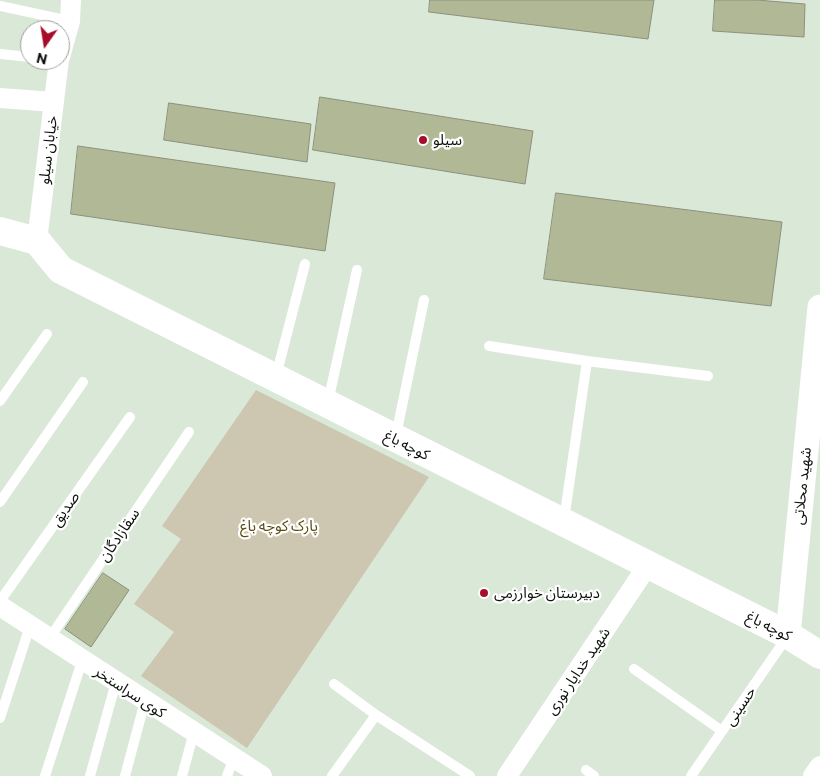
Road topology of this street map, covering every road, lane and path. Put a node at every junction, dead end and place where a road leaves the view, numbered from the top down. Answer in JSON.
{"nodes":[{"id":1,"x":71,"y":0,"type":"edge"},
{"id":2,"x":0,"y":6,"type":"edge"},
{"id":3,"x":65,"y":20,"type":"edge"},
{"id":4,"x":70,"y":21,"type":"edge"},
{"id":5,"x":0,"y":54,"type":"edge"},
{"id":6,"x":20,"y":56,"type":"edge"},
{"id":7,"x":58,"y":70,"type":"edge"},
{"id":8,"x":0,"y":98,"type":"edge"},
{"id":9,"x":54,"y":102,"type":"junction"},
{"id":10,"x":0,"y":231,"type":"edge"},
{"id":11,"x":37,"y":241,"type":"junction"},
{"id":12,"x":305,"y":264,"type":"dead end"},
{"id":13,"x":357,"y":270,"type":"dead end"},
{"id":14,"x":424,"y":300,"type":"dead end"},
{"id":15,"x":820,"y":314,"type":"edge"},
{"id":16,"x":47,"y":334,"type":"dead end"},
{"id":17,"x":489,"y":346,"type":"dead end"},
{"id":18,"x":587,"y":361,"type":"junction"},
{"id":19,"x":708,"y":376,"type":"dead end"},
{"id":20,"x":275,"y":379,"type":"junction"},
{"id":21,"x":83,"y":382,"type":"dead end"},
{"id":22,"x":0,"y":401,"type":"edge"},
{"id":23,"x":327,"y":405,"type":"junction"},
{"id":24,"x":130,"y":417,"type":"dead end"},
{"id":25,"x":190,"y":432,"type":"dead end"},
{"id":26,"x":395,"y":439,"type":"junction"},
{"id":27,"x":0,"y":502,"type":"edge"},
{"id":28,"x":564,"y":523,"type":"junction"},
{"id":29,"x":648,"y":565,"type":"junction"},
{"id":30,"x":0,"y":600,"type":"edge"},
{"id":31,"x":0,"y":606,"type":"edge"},
{"id":32,"x":30,"y":626,"type":"junction"},
{"id":33,"x":788,"y":635,"type":"junction"},
{"id":34,"x":50,"y":639,"type":"junction"},
{"id":35,"x":820,"y":655,"type":"edge"},
{"id":36,"x":82,"y":660,"type":"junction"},
{"id":37,"x":634,"y":669,"type":"dead end"},
{"id":38,"x":116,"y":682,"type":"junction"},
{"id":39,"x":334,"y":684,"type":"dead end"},
{"id":40,"x":145,"y":701,"type":"junction"},
{"id":41,"x":376,"y":715,"type":"junction"},
{"id":42,"x":0,"y":718,"type":"edge"},
{"id":43,"x":722,"y":731,"type":"junction"},
{"id":44,"x":194,"y":732,"type":"junction"},
{"id":45,"x":820,"y":766,"type":"edge"},
{"id":46,"x":231,"y":767,"type":"edge"},
{"id":47,"x":44,"y":776,"type":"edge"},
{"id":48,"x":90,"y":776,"type":"edge"},
{"id":49,"x":125,"y":776,"type":"edge"},
{"id":50,"x":182,"y":776,"type":"edge"},
{"id":51,"x":262,"y":776,"type":"edge"},
{"id":52,"x":332,"y":776,"type":"edge"},
{"id":53,"x":470,"y":776,"type":"edge"},
{"id":54,"x":507,"y":776,"type":"edge"},
{"id":55,"x":691,"y":776,"type":"edge"},
{"id":56,"x":813,"y":776,"type":"edge"}],
"edges":[{"from":1,"to":4,"type":"street","name":"خیابان سیلو"},
{"from":2,"to":3,"type":"lane"},
{"from":5,"to":6,"type":"lane"},
{"from":7,"to":9,"type":"street","name":"خیابان سیلو"},
{"from":8,"to":9,"type":"street"},
{"from":9,"to":11,"type":"street","name":"خیابان سیلو"},
{"from":10,"to":11,"type":"main road"},
{"from":11,"to":20,"type":"main road","name":"کوچه باغ"},
{"from":12,"to":20,"type":"lane"},
{"from":13,"to":23,"type":"lane"},
{"from":14,"to":26,"type":"lane"},
{"from":15,"to":33,"type":"street","name":"شهید محلاتی"},
{"from":16,"to":22,"type":"lane"},
{"from":17,"to":18,"type":"lane"},
{"from":18,"to":19,"type":"lane"},
{"from":18,"to":28,"type":"lane"},
{"from":20,"to":23,"type":"main road","name":"کوچه باغ"},
{"from":21,"to":27,"type":"lane"},
{"from":23,"to":26,"type":"main road","name":"کوچه باغ"},
{"from":24,"to":30,"type":"lane","name":"صدیق"},
{"from":25,"to":34,"type":"lane","name":"سقازادگان"},
{"from":26,"to":28,"type":"main road","name":"کوچه باغ"},
{"from":28,"to":29,"type":"main road","name":"کوچه باغ"},
{"from":29,"to":33,"type":"main road","name":"کوچه باغ"},
{"from":29,"to":54,"type":"street","name":"شهید خدایار نوری"},
{"from":31,"to":32,"type":"street","name":"کوی سراستخر"},
{"from":32,"to":34,"type":"street","name":"کوی سراستخر"},
{"from":32,"to":42,"type":"lane"},
{"from":33,"to":35,"type":"main road","name":"کوچه باغ"},
{"from":33,"to":43,"type":"lane","name":"حسینی"},
{"from":34,"to":36,"type":"street","name":"کوی سراستخر"},
{"from":36,"to":38,"type":"street","name":"کوی سراستخر"},
{"from":36,"to":47,"type":"lane"},
{"from":37,"to":43,"type":"lane"},
{"from":38,"to":40,"type":"street","name":"کوی سراستخر"},
{"from":38,"to":48,"type":"lane"},
{"from":39,"to":41,"type":"lane"},
{"from":40,"to":44,"type":"street","name":"کوی سراستخر"},
{"from":40,"to":49,"type":"lane"},
{"from":41,"to":52,"type":"lane"},
{"from":41,"to":53,"type":"lane"},
{"from":43,"to":55,"type":"lane","name":"حسینی"},
{"from":44,"to":46,"type":"street","name":"کوی سراستخر"},
{"from":44,"to":50,"type":"lane"},
{"from":45,"to":56,"type":"street"},
{"from":46,"to":51,"type":"street","name":"کوی سراستخر"}]}
